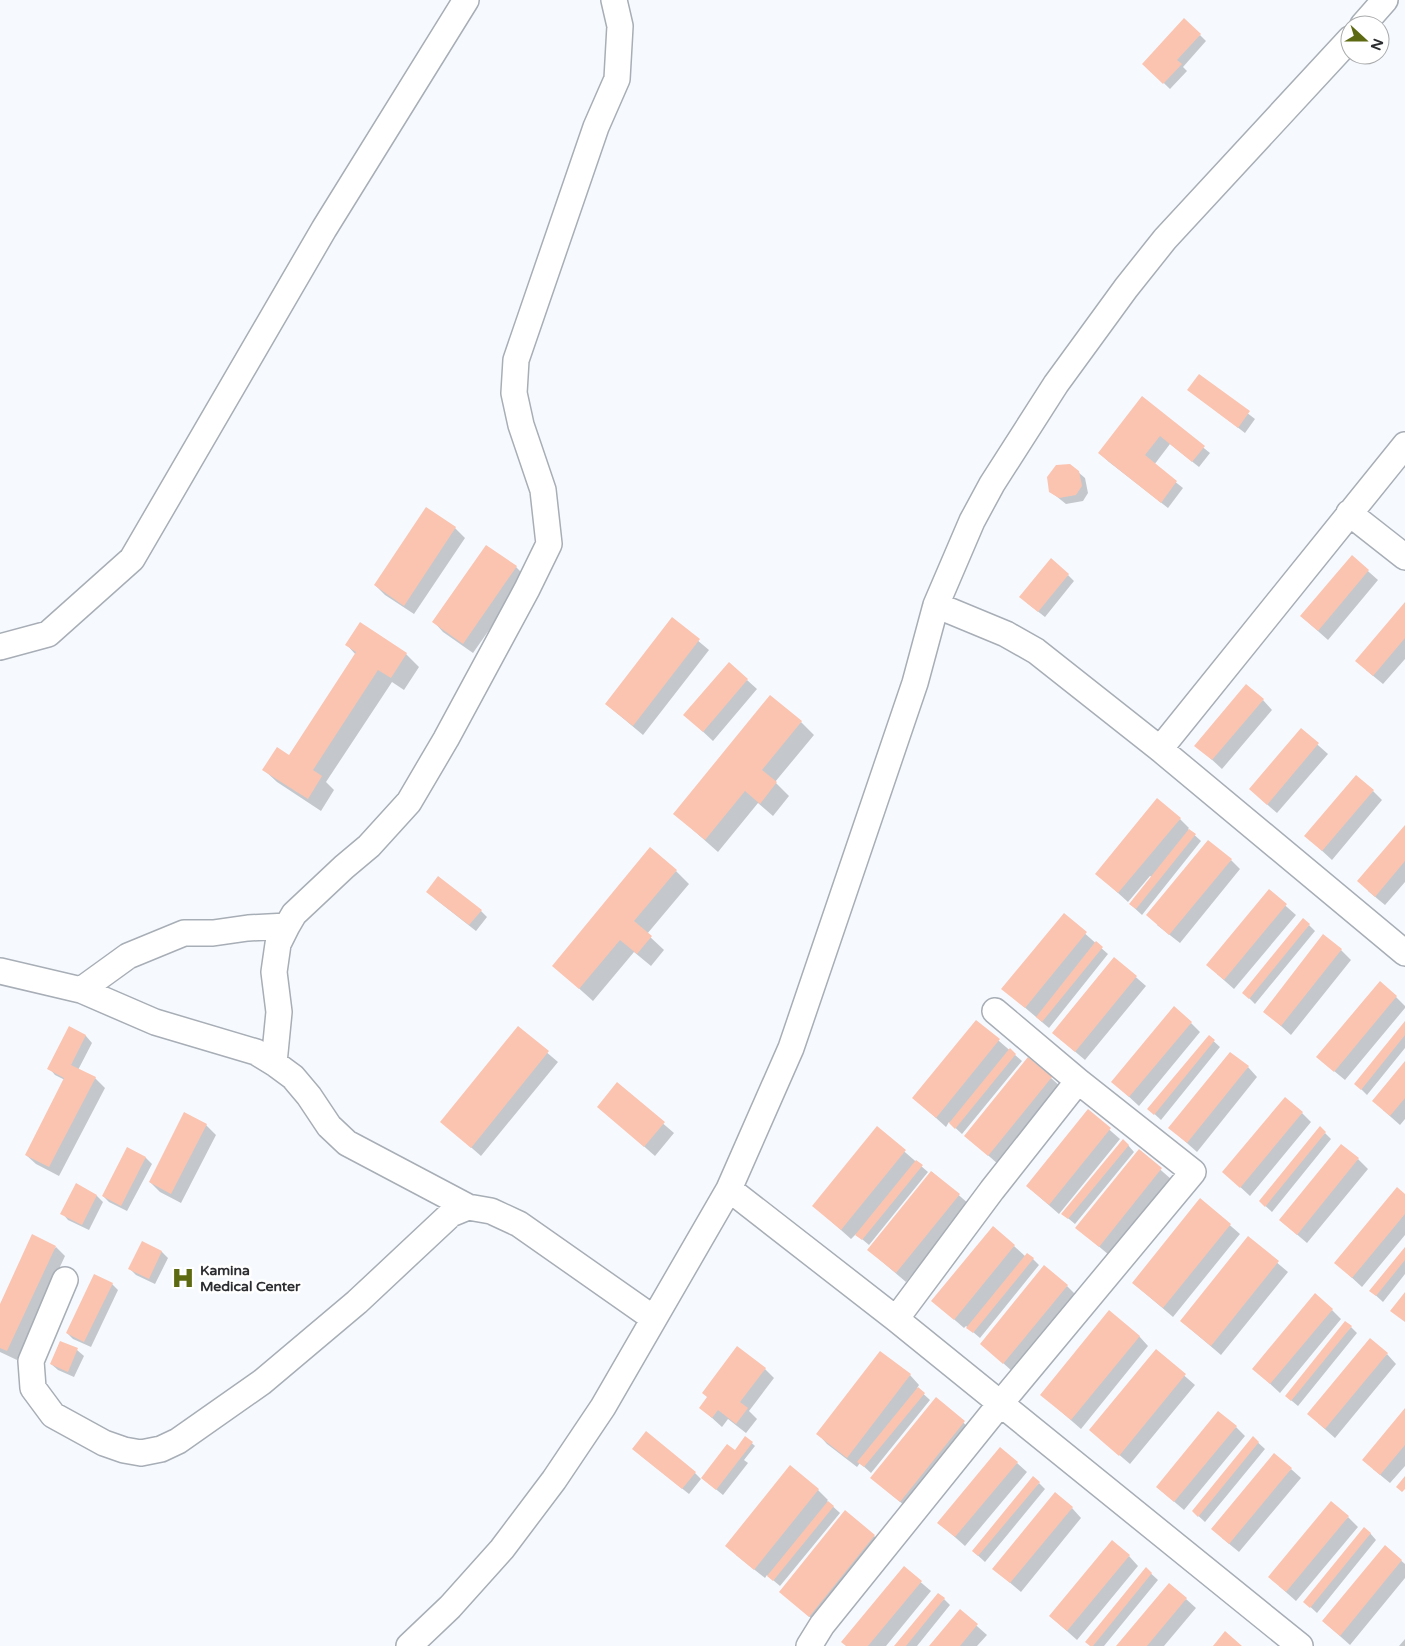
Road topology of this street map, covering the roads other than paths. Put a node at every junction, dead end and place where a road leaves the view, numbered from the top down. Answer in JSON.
{"nodes":[{"id":1,"x":466,"y":0,"type":"edge"},
{"id":2,"x":614,"y":0,"type":"edge"},
{"id":3,"x":1385,"y":0,"type":"edge"},
{"id":4,"x":1372,"y":15,"type":"edge"},
{"id":5,"x":1340,"y":50,"type":"edge"},
{"id":6,"x":1405,"y":445,"type":"edge"},
{"id":7,"x":1349,"y":513,"type":"junction"},
{"id":8,"x":1405,"y":557,"type":"edge"},
{"id":9,"x":936,"y":605,"type":"junction"},
{"id":10,"x":0,"y":647,"type":"edge"},
{"id":11,"x":1160,"y":749,"type":"junction"},
{"id":12,"x":287,"y":926,"type":"junction"},
{"id":13,"x":1405,"y":953,"type":"edge"},
{"id":14,"x":0,"y":971,"type":"edge"},
{"id":15,"x":80,"y":990,"type":"junction"},
{"id":16,"x":996,"y":1011,"type":"dead end"},
{"id":17,"x":274,"y":1063,"type":"junction"},
{"id":18,"x":1078,"y":1081,"type":"junction"},
{"id":19,"x":729,"y":1189,"type":"junction"},
{"id":20,"x":468,"y":1207,"type":"junction"},
{"id":21,"x":65,"y":1280,"type":"dead end"},
{"id":22,"x":653,"y":1318,"type":"junction"},
{"id":23,"x":896,"y":1319,"type":"junction"},
{"id":24,"x":1000,"y":1404,"type":"junction"},
{"id":25,"x":409,"y":1646,"type":"edge"},
{"id":26,"x":809,"y":1646,"type":"edge"},
{"id":27,"x":1300,"y":1646,"type":"edge"}],
"edges":[{"from":1,"to":10,"type":"street"},
{"from":2,"to":12,"type":"street"},
{"from":3,"to":4,"type":"street"},
{"from":5,"to":9,"type":"street"},
{"from":6,"to":7,"type":"street"},
{"from":7,"to":8,"type":"street"},
{"from":7,"to":11,"type":"street"},
{"from":9,"to":11,"type":"street"},
{"from":9,"to":19,"type":"street"},
{"from":11,"to":13,"type":"street"},
{"from":12,"to":15,"type":"street"},
{"from":12,"to":17,"type":"street"},
{"from":14,"to":15,"type":"street"},
{"from":15,"to":17,"type":"street"},
{"from":16,"to":18,"type":"street"},
{"from":17,"to":20,"type":"street"},
{"from":18,"to":23,"type":"street"},
{"from":18,"to":24,"type":"street"},
{"from":19,"to":22,"type":"street"},
{"from":19,"to":23,"type":"street"},
{"from":20,"to":21,"type":"street"},
{"from":20,"to":22,"type":"street"},
{"from":22,"to":25,"type":"street"},
{"from":23,"to":24,"type":"street"},
{"from":24,"to":26,"type":"street"},
{"from":24,"to":27,"type":"street"}]}
